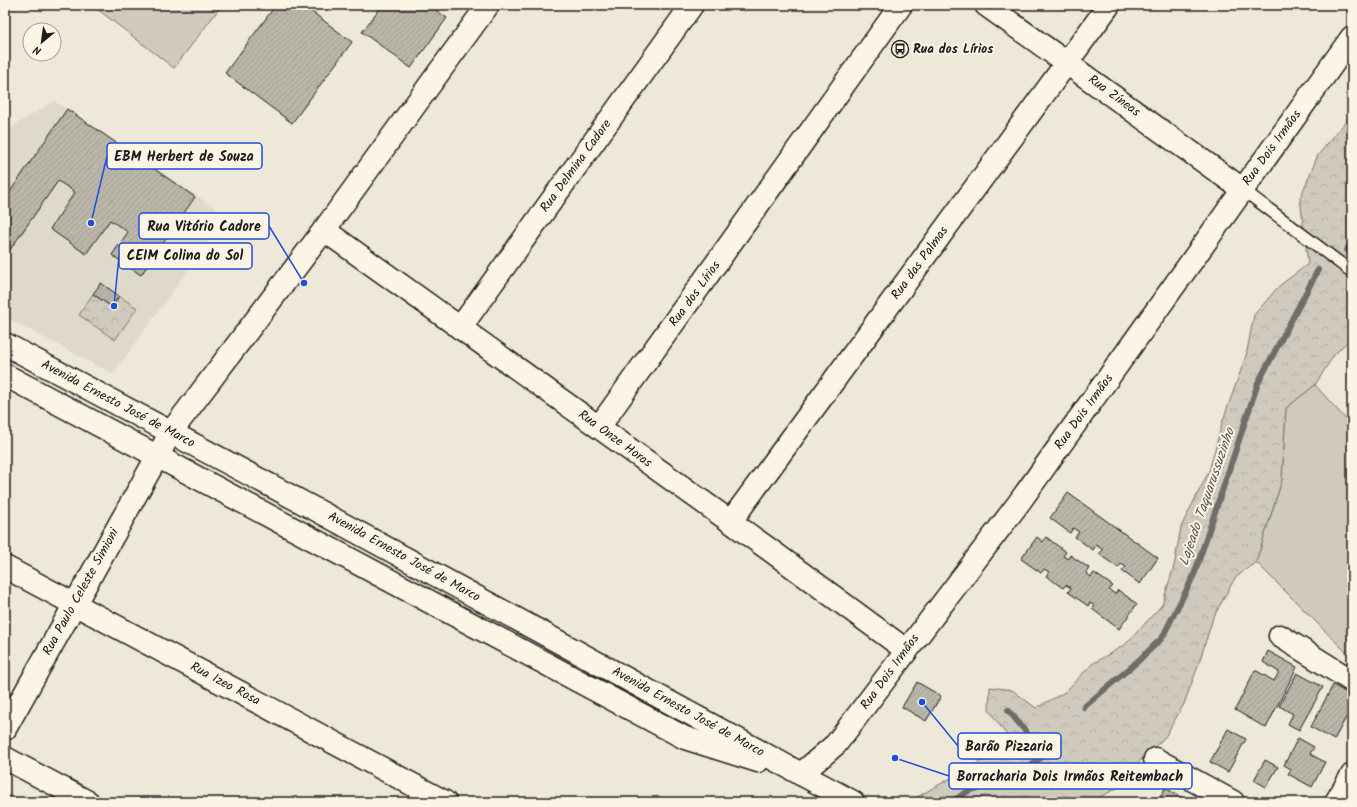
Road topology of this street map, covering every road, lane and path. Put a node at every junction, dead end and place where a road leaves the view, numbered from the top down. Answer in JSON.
{"nodes":[{"id":1,"x":692,"y":5,"type":"edge"},
{"id":2,"x":901,"y":5,"type":"edge"},
{"id":3,"x":986,"y":5,"type":"edge"},
{"id":4,"x":1109,"y":5,"type":"edge"},
{"id":5,"x":482,"y":7,"type":"edge"},
{"id":6,"x":1352,"y":37,"type":"edge"},
{"id":7,"x":1067,"y":62,"type":"junction"},
{"id":8,"x":1242,"y":190,"type":"junction"},
{"id":9,"x":324,"y":230,"type":"junction"},
{"id":10,"x":1352,"y":272,"type":"edge"},
{"id":11,"x":460,"y":328,"type":"junction"},
{"id":12,"x":5,"y":344,"type":"edge"},
{"id":13,"x":5,"y":375,"type":"edge"},
{"id":14,"x":599,"y":428,"type":"junction"},
{"id":15,"x":171,"y":432,"type":"junction"},
{"id":16,"x":157,"y":456,"type":"junction"},
{"id":17,"x":730,"y":521,"type":"junction"},
{"id":18,"x":5,"y":567,"type":"edge"},
{"id":19,"x":74,"y":604,"type":"junction"},
{"id":20,"x":1280,"y":636,"type":"dead end"},
{"id":21,"x":906,"y":650,"type":"junction"},
{"id":22,"x":1352,"y":681,"type":"edge"},
{"id":23,"x":5,"y":729,"type":"edge"},
{"id":24,"x":5,"y":758,"type":"edge"},
{"id":25,"x":1155,"y":759,"type":"dead end"},
{"id":26,"x":801,"y":774,"type":"junction"},
{"id":27,"x":1352,"y":775,"type":"edge"},
{"id":28,"x":88,"y":802,"type":"edge"},
{"id":29,"x":445,"y":802,"type":"edge"},
{"id":30,"x":853,"y":802,"type":"edge"},
{"id":31,"x":1233,"y":802,"type":"edge"},
{"id":32,"x":1336,"y":802,"type":"edge"}],
"edges":[{"from":1,"to":11,"type":"street","name":"Rua Delmina Cadore"},
{"from":2,"to":14,"type":"street","name":"Rua dos Lírios"},
{"from":3,"to":7,"type":"street","name":"Rua Zíneas"},
{"from":4,"to":7,"type":"street","name":"Rua das Palmas"},
{"from":5,"to":9,"type":"street","name":"Rua Paulo Celeste Simioni"},
{"from":6,"to":8,"type":"street","name":"Rua Dois Irmãos"},
{"from":7,"to":8,"type":"street","name":"Rua Zíneas"},
{"from":7,"to":17,"type":"street","name":"Rua das Palmas"},
{"from":8,"to":10,"type":"lane"},
{"from":8,"to":21,"type":"street","name":"Rua Dois Irmãos"},
{"from":9,"to":11,"type":"street","name":"Rua Onze Horas"},
{"from":9,"to":15,"type":"street","name":"Rua Paulo Celeste Simioni"},
{"from":11,"to":14,"type":"street","name":"Rua Onze Horas"},
{"from":12,"to":15,"type":"street","name":"Avenida Ernesto José de Marco"},
{"from":13,"to":16,"type":"street","name":"Avenida Ernesto José de Marco"},
{"from":14,"to":17,"type":"street","name":"Rua Onze Horas"},
{"from":15,"to":16,"type":"street","name":"Rua Paulo Celeste Simioni"},
{"from":15,"to":26,"type":"street","name":"Avenida Ernesto José de Marco"},
{"from":16,"to":19,"type":"street","name":"Rua Paulo Celeste Simioni"},
{"from":16,"to":26,"type":"street","name":"Avenida Ernesto José de Marco"},
{"from":17,"to":21,"type":"street","name":"Rua Onze Horas"},
{"from":18,"to":19,"type":"street","name":"Rua Izeo Rosa"},
{"from":19,"to":23,"type":"street","name":"Rua Paulo Celeste Simioni"},
{"from":19,"to":29,"type":"street","name":"Rua Izeo Rosa"},
{"from":20,"to":22,"type":"street"},
{"from":21,"to":26,"type":"street","name":"Rua Dois Irmãos"},
{"from":24,"to":28,"type":"street"},
{"from":25,"to":31,"type":"street"},
{"from":26,"to":30,"type":"street","name":"Avenida Ernesto José de Marco"},
{"from":27,"to":32,"type":"street"}]}
